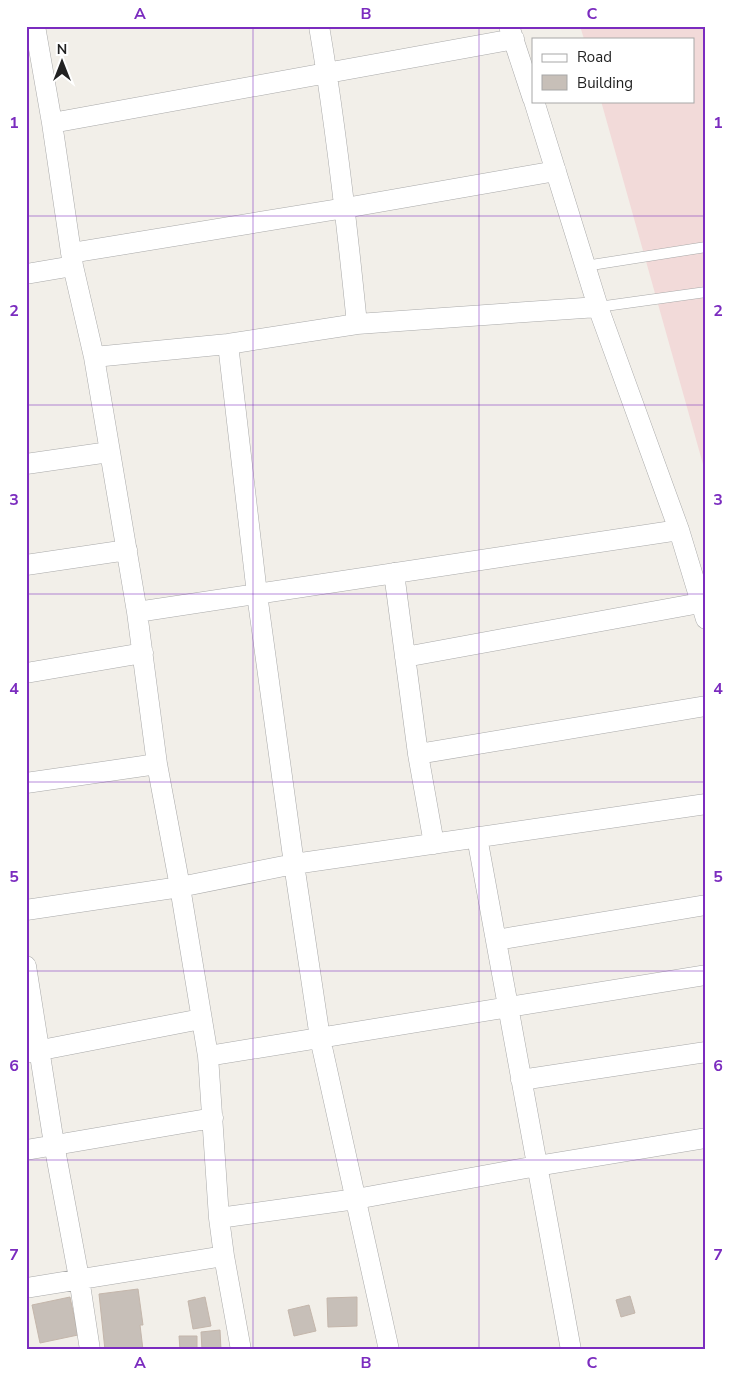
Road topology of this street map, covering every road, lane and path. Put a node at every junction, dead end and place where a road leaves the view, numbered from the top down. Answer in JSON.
{"nodes":[{"id":1,"x":35,"y":26,"type":"edge"},
{"id":2,"x":318,"y":26,"type":"edge"},
{"id":3,"x":512,"y":32,"type":"edge"},
{"id":4,"x":34,"y":67,"type":"edge"},
{"id":5,"x":327,"y":73,"type":"junction"},
{"id":6,"x":532,"y":94,"type":"edge"},
{"id":7,"x":535,"y":102,"type":"edge"},
{"id":8,"x":52,"y":123,"type":"junction"},
{"id":9,"x":556,"y":171,"type":"junction"},
{"id":10,"x":345,"y":208,"type":"junction"},
{"id":11,"x":706,"y":247,"type":"edge"},
{"id":12,"x":72,"y":260,"type":"junction"},
{"id":13,"x":585,"y":266,"type":"junction"},
{"id":14,"x":26,"y":274,"type":"edge"},
{"id":15,"x":706,"y":292,"type":"edge"},
{"id":16,"x":598,"y":307,"type":"junction"},
{"id":17,"x":357,"y":324,"type":"junction"},
{"id":18,"x":228,"y":344,"type":"junction"},
{"id":19,"x":94,"y":357,"type":"junction"},
{"id":20,"x":109,"y":452,"type":"junction"},
{"id":21,"x":26,"y":464,"type":"edge"},
{"id":22,"x":679,"y":530,"type":"junction"},
{"id":23,"x":127,"y":550,"type":"junction"},
{"id":24,"x":26,"y":565,"type":"edge"},
{"id":25,"x":394,"y":573,"type":"junction"},
{"id":26,"x":257,"y":594,"type":"junction"},
{"id":27,"x":703,"y":611,"type":"edge"},
{"id":28,"x":137,"y":612,"type":"junction"},
{"id":29,"x":143,"y":653,"type":"junction"},
{"id":30,"x":405,"y":658,"type":"junction"},
{"id":31,"x":26,"y":673,"type":"edge"},
{"id":32,"x":706,"y":706,"type":"edge"},
{"id":33,"x":418,"y":754,"type":"junction"},
{"id":34,"x":157,"y":764,"type":"junction"},
{"id":35,"x":26,"y":783,"type":"edge"},
{"id":36,"x":706,"y":804,"type":"edge"},
{"id":37,"x":477,"y":837,"type":"junction"},
{"id":38,"x":434,"y":844,"type":"junction"},
{"id":39,"x":294,"y":864,"type":"junction"},
{"id":40,"x":180,"y":887,"type":"junction"},
{"id":41,"x":706,"y":906,"type":"edge"},
{"id":42,"x":26,"y":910,"type":"edge"},
{"id":43,"x":496,"y":940,"type":"junction"},
{"id":44,"x":26,"y":966,"type":"edge"},
{"id":45,"x":706,"y":975,"type":"edge"},
{"id":46,"x":508,"y":1008,"type":"junction"},
{"id":47,"x":201,"y":1019,"type":"junction"},
{"id":48,"x":320,"y":1038,"type":"junction"},
{"id":49,"x":33,"y":1051,"type":"edge"},
{"id":50,"x":706,"y":1052,"type":"edge"},
{"id":51,"x":208,"y":1056,"type":"junction"},
{"id":52,"x":521,"y":1080,"type":"junction"},
{"id":53,"x":213,"y":1118,"type":"junction"},
{"id":54,"x":706,"y":1138,"type":"edge"},
{"id":55,"x":54,"y":1144,"type":"junction"},
{"id":56,"x":26,"y":1150,"type":"edge"},
{"id":57,"x":537,"y":1166,"type":"junction"},
{"id":58,"x":356,"y":1199,"type":"junction"},
{"id":59,"x":219,"y":1218,"type":"junction"},
{"id":60,"x":224,"y":1256,"type":"junction"},
{"id":61,"x":79,"y":1278,"type":"junction"},
{"id":62,"x":26,"y":1288,"type":"edge"},
{"id":63,"x":90,"y":1350,"type":"edge"},
{"id":64,"x":241,"y":1350,"type":"edge"},
{"id":65,"x":389,"y":1350,"type":"edge"},
{"id":66,"x":571,"y":1350,"type":"edge"}],
"edges":[{"from":1,"to":4,"type":"street"},
{"from":2,"to":5,"type":"street"},
{"from":3,"to":5,"type":"street"},
{"from":3,"to":6,"type":"street"},
{"from":4,"to":8,"type":"street"},
{"from":5,"to":8,"type":"street"},
{"from":5,"to":10,"type":"street"},
{"from":7,"to":9,"type":"street"},
{"from":8,"to":12,"type":"street"},
{"from":9,"to":10,"type":"street"},
{"from":9,"to":13,"type":"street"},
{"from":10,"to":12,"type":"street"},
{"from":10,"to":17,"type":"street"},
{"from":11,"to":13,"type":"lane"},
{"from":12,"to":14,"type":"street"},
{"from":12,"to":19,"type":"street"},
{"from":13,"to":16,"type":"street"},
{"from":15,"to":16,"type":"lane"},
{"from":16,"to":17,"type":"street"},
{"from":16,"to":22,"type":"street"},
{"from":17,"to":18,"type":"street"},
{"from":18,"to":19,"type":"street"},
{"from":18,"to":26,"type":"street"},
{"from":19,"to":20,"type":"street"},
{"from":20,"to":21,"type":"street"},
{"from":20,"to":23,"type":"street"},
{"from":22,"to":25,"type":"street"},
{"from":22,"to":27,"type":"street"},
{"from":23,"to":24,"type":"street"},
{"from":23,"to":28,"type":"street"},
{"from":25,"to":26,"type":"street"},
{"from":25,"to":30,"type":"street"},
{"from":26,"to":28,"type":"street"},
{"from":26,"to":39,"type":"street"},
{"from":27,"to":30,"type":"street"},
{"from":28,"to":29,"type":"street"},
{"from":29,"to":31,"type":"street"},
{"from":29,"to":34,"type":"street"},
{"from":30,"to":33,"type":"street"},
{"from":32,"to":33,"type":"street"},
{"from":33,"to":38,"type":"street"},
{"from":34,"to":35,"type":"street"},
{"from":34,"to":40,"type":"street"},
{"from":36,"to":37,"type":"street"},
{"from":37,"to":38,"type":"street"},
{"from":37,"to":43,"type":"street"},
{"from":38,"to":39,"type":"street"},
{"from":39,"to":40,"type":"street"},
{"from":39,"to":48,"type":"street"},
{"from":40,"to":42,"type":"street"},
{"from":40,"to":47,"type":"street"},
{"from":41,"to":43,"type":"street"},
{"from":43,"to":46,"type":"street"},
{"from":44,"to":49,"type":"street"},
{"from":45,"to":46,"type":"street"},
{"from":46,"to":48,"type":"street"},
{"from":46,"to":52,"type":"street"},
{"from":47,"to":49,"type":"street"},
{"from":47,"to":51,"type":"street"},
{"from":48,"to":51,"type":"street"},
{"from":48,"to":58,"type":"street"},
{"from":49,"to":55,"type":"street"},
{"from":50,"to":52,"type":"street"},
{"from":51,"to":53,"type":"street"},
{"from":52,"to":57,"type":"street"},
{"from":53,"to":55,"type":"street"},
{"from":53,"to":59,"type":"street"},
{"from":54,"to":57,"type":"street"},
{"from":55,"to":56,"type":"street"},
{"from":55,"to":61,"type":"street"},
{"from":57,"to":58,"type":"street"},
{"from":57,"to":66,"type":"street"},
{"from":58,"to":59,"type":"street"},
{"from":58,"to":65,"type":"street"},
{"from":59,"to":60,"type":"street"},
{"from":60,"to":61,"type":"street"},
{"from":60,"to":64,"type":"street"},
{"from":61,"to":62,"type":"street"},
{"from":61,"to":63,"type":"street"}]}
